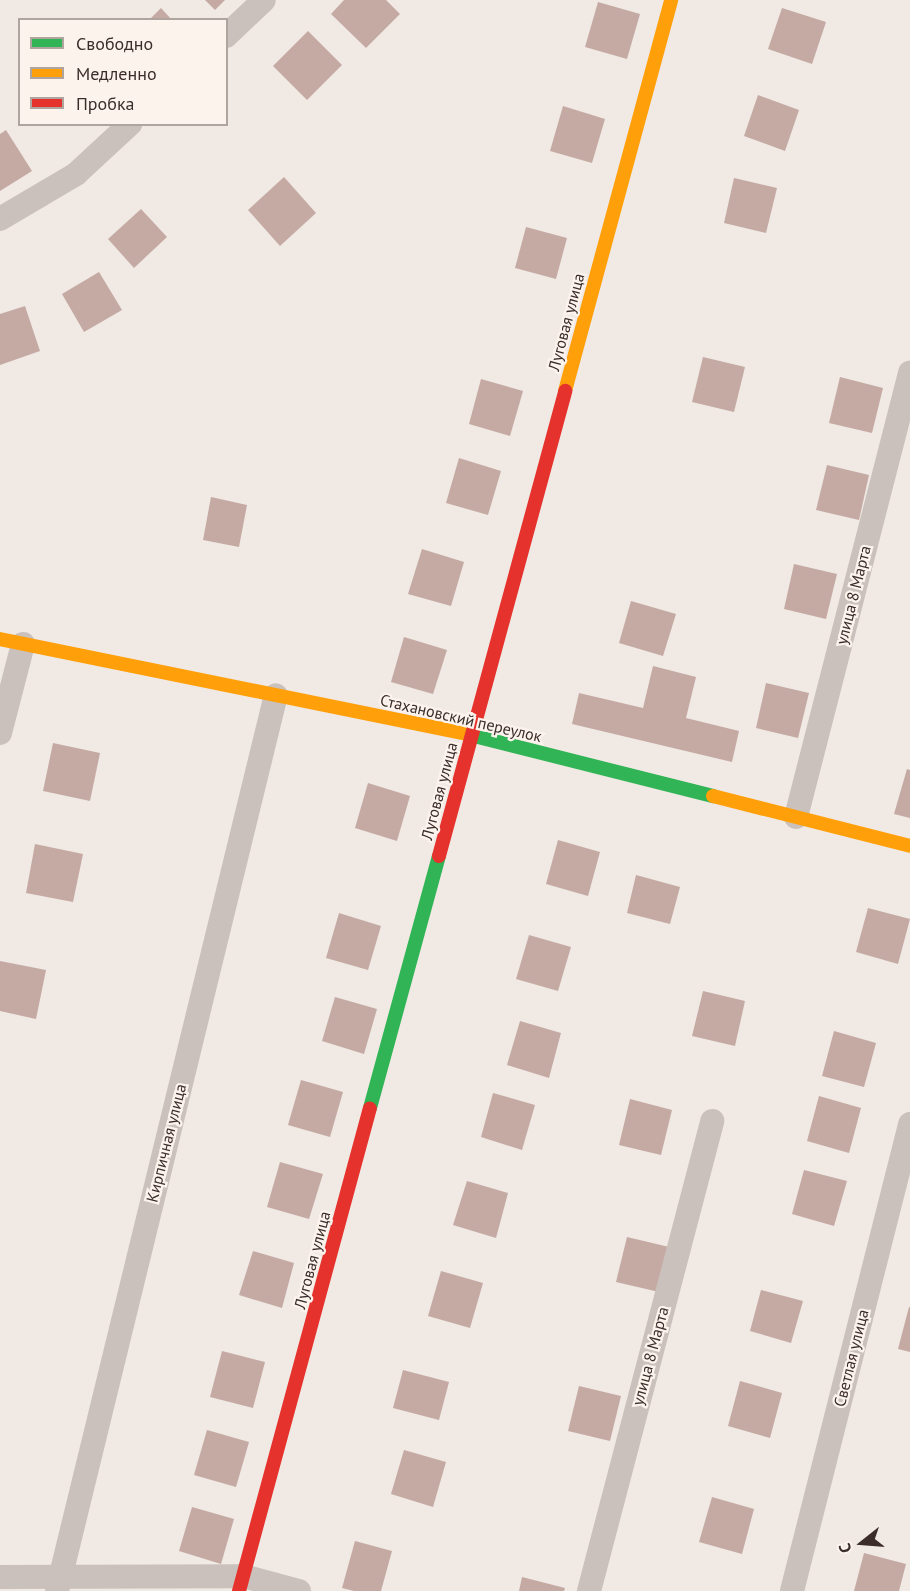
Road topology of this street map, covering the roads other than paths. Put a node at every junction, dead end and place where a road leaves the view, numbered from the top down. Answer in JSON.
{"nodes":[{"id":1,"x":264,"y":0,"type":"edge"},
{"id":2,"x":671,"y":0,"type":"edge"},
{"id":3,"x":228,"y":34,"type":"edge"},
{"id":4,"x":128,"y":126,"type":"edge"},
{"id":5,"x":0,"y":219,"type":"edge"},
{"id":6,"x":910,"y":372,"type":"edge"},
{"id":7,"x":12,"y":642,"type":"edge"},
{"id":8,"x":276,"y":695,"type":"junction"},
{"id":9,"x":0,"y":733,"type":"edge"},
{"id":10,"x":471,"y":735,"type":"junction"},
{"id":11,"x":796,"y":817,"type":"junction"},
{"id":12,"x":910,"y":846,"type":"edge"},
{"id":13,"x":712,"y":1121,"type":"dead end"},
{"id":14,"x":910,"y":1124,"type":"edge"},
{"id":15,"x":0,"y":1577,"type":"edge"},
{"id":16,"x":241,"y":1583,"type":"edge"},
{"id":17,"x":59,"y":1584,"type":"edge"},
{"id":18,"x":299,"y":1591,"type":"edge"},
{"id":19,"x":589,"y":1591,"type":"edge"},
{"id":20,"x":792,"y":1591,"type":"edge"}],
"edges":[{"from":1,"to":3,"type":"street"},
{"from":2,"to":10,"type":"street","name":"Луговая улица"},
{"from":4,"to":5,"type":"street"},
{"from":6,"to":11,"type":"street","name":"улица 8 Марта"},
{"from":7,"to":8,"type":"street","name":"Стахановский переулок"},
{"from":7,"to":9,"type":"street"},
{"from":8,"to":10,"type":"street","name":"Стахановский переулок"},
{"from":8,"to":17,"type":"street","name":"Кирпичная улица"},
{"from":10,"to":11,"type":"street","name":"Стахановский переулок"},
{"from":10,"to":16,"type":"street","name":"Луговая улица"},
{"from":11,"to":12,"type":"street","name":"Стахановский переулок"},
{"from":13,"to":19,"type":"street","name":"улица 8 Марта"},
{"from":14,"to":20,"type":"street","name":"Светлая улица"},
{"from":15,"to":17,"type":"street"},
{"from":16,"to":17,"type":"street"},
{"from":16,"to":18,"type":"street"}]}
